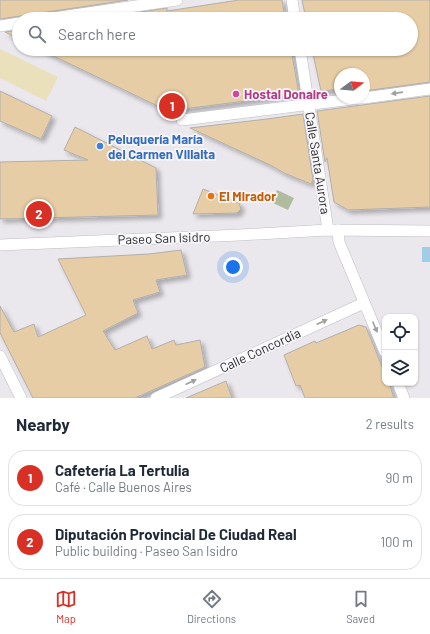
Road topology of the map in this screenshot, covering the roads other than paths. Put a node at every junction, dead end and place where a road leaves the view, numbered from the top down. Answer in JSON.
{"nodes":[{"id":1,"x":177,"y":0,"type":"edge"},
{"id":2,"x":292,"y":0,"type":"edge"},
{"id":3,"x":94,"y":12,"type":"edge"},
{"id":4,"x":294,"y":12,"type":"edge"},
{"id":5,"x":12,"y":24,"type":"edge"},
{"id":6,"x":0,"y":26,"type":"edge"},
{"id":7,"x":301,"y":56,"type":"edge"},
{"id":8,"x":430,"y":89,"type":"edge"},
{"id":9,"x":370,"y":97,"type":"edge"},
{"id":10,"x":334,"y":102,"type":"edge"},
{"id":11,"x":309,"y":105,"type":"junction"},
{"id":12,"x":182,"y":120,"type":"dead end"},
{"id":13,"x":333,"y":230,"type":"junction"},
{"id":14,"x":430,"y":230,"type":"edge"},
{"id":15,"x":0,"y":245,"type":"edge"},
{"id":16,"x":364,"y":303,"type":"junction"},
{"id":17,"x":384,"y":350,"type":"edge"},
{"id":18,"x":0,"y":356,"type":"edge"},
{"id":19,"x":399,"y":386,"type":"edge"},
{"id":20,"x":21,"y":398,"type":"edge"},
{"id":21,"x":156,"y":398,"type":"edge"},
{"id":22,"x":404,"y":398,"type":"edge"}],
"edges":[{"from":1,"to":3,"type":"street"},
{"from":2,"to":4,"type":"street"},
{"from":5,"to":6,"type":"street"},
{"from":7,"to":11,"type":"street","name":"Calle Santa Aurora"},
{"from":8,"to":9,"type":"street","one_way":true},
{"from":10,"to":11,"type":"street"},
{"from":11,"to":12,"type":"street"},
{"from":11,"to":13,"type":"street","name":"Calle Santa Aurora"},
{"from":13,"to":14,"type":"street","name":"Paseo San Isidro"},
{"from":13,"to":15,"type":"street","name":"Paseo San Isidro"},
{"from":13,"to":16,"type":"street","name":"Calle Santa Aurora"},
{"from":16,"to":17,"type":"street","name":"Calle Santa Aurora","one_way":true},
{"from":21,"to":16,"type":"street","name":"Calle Concordia","one_way":true},
{"from":18,"to":20,"type":"street"},
{"from":19,"to":22,"type":"street"}]}
